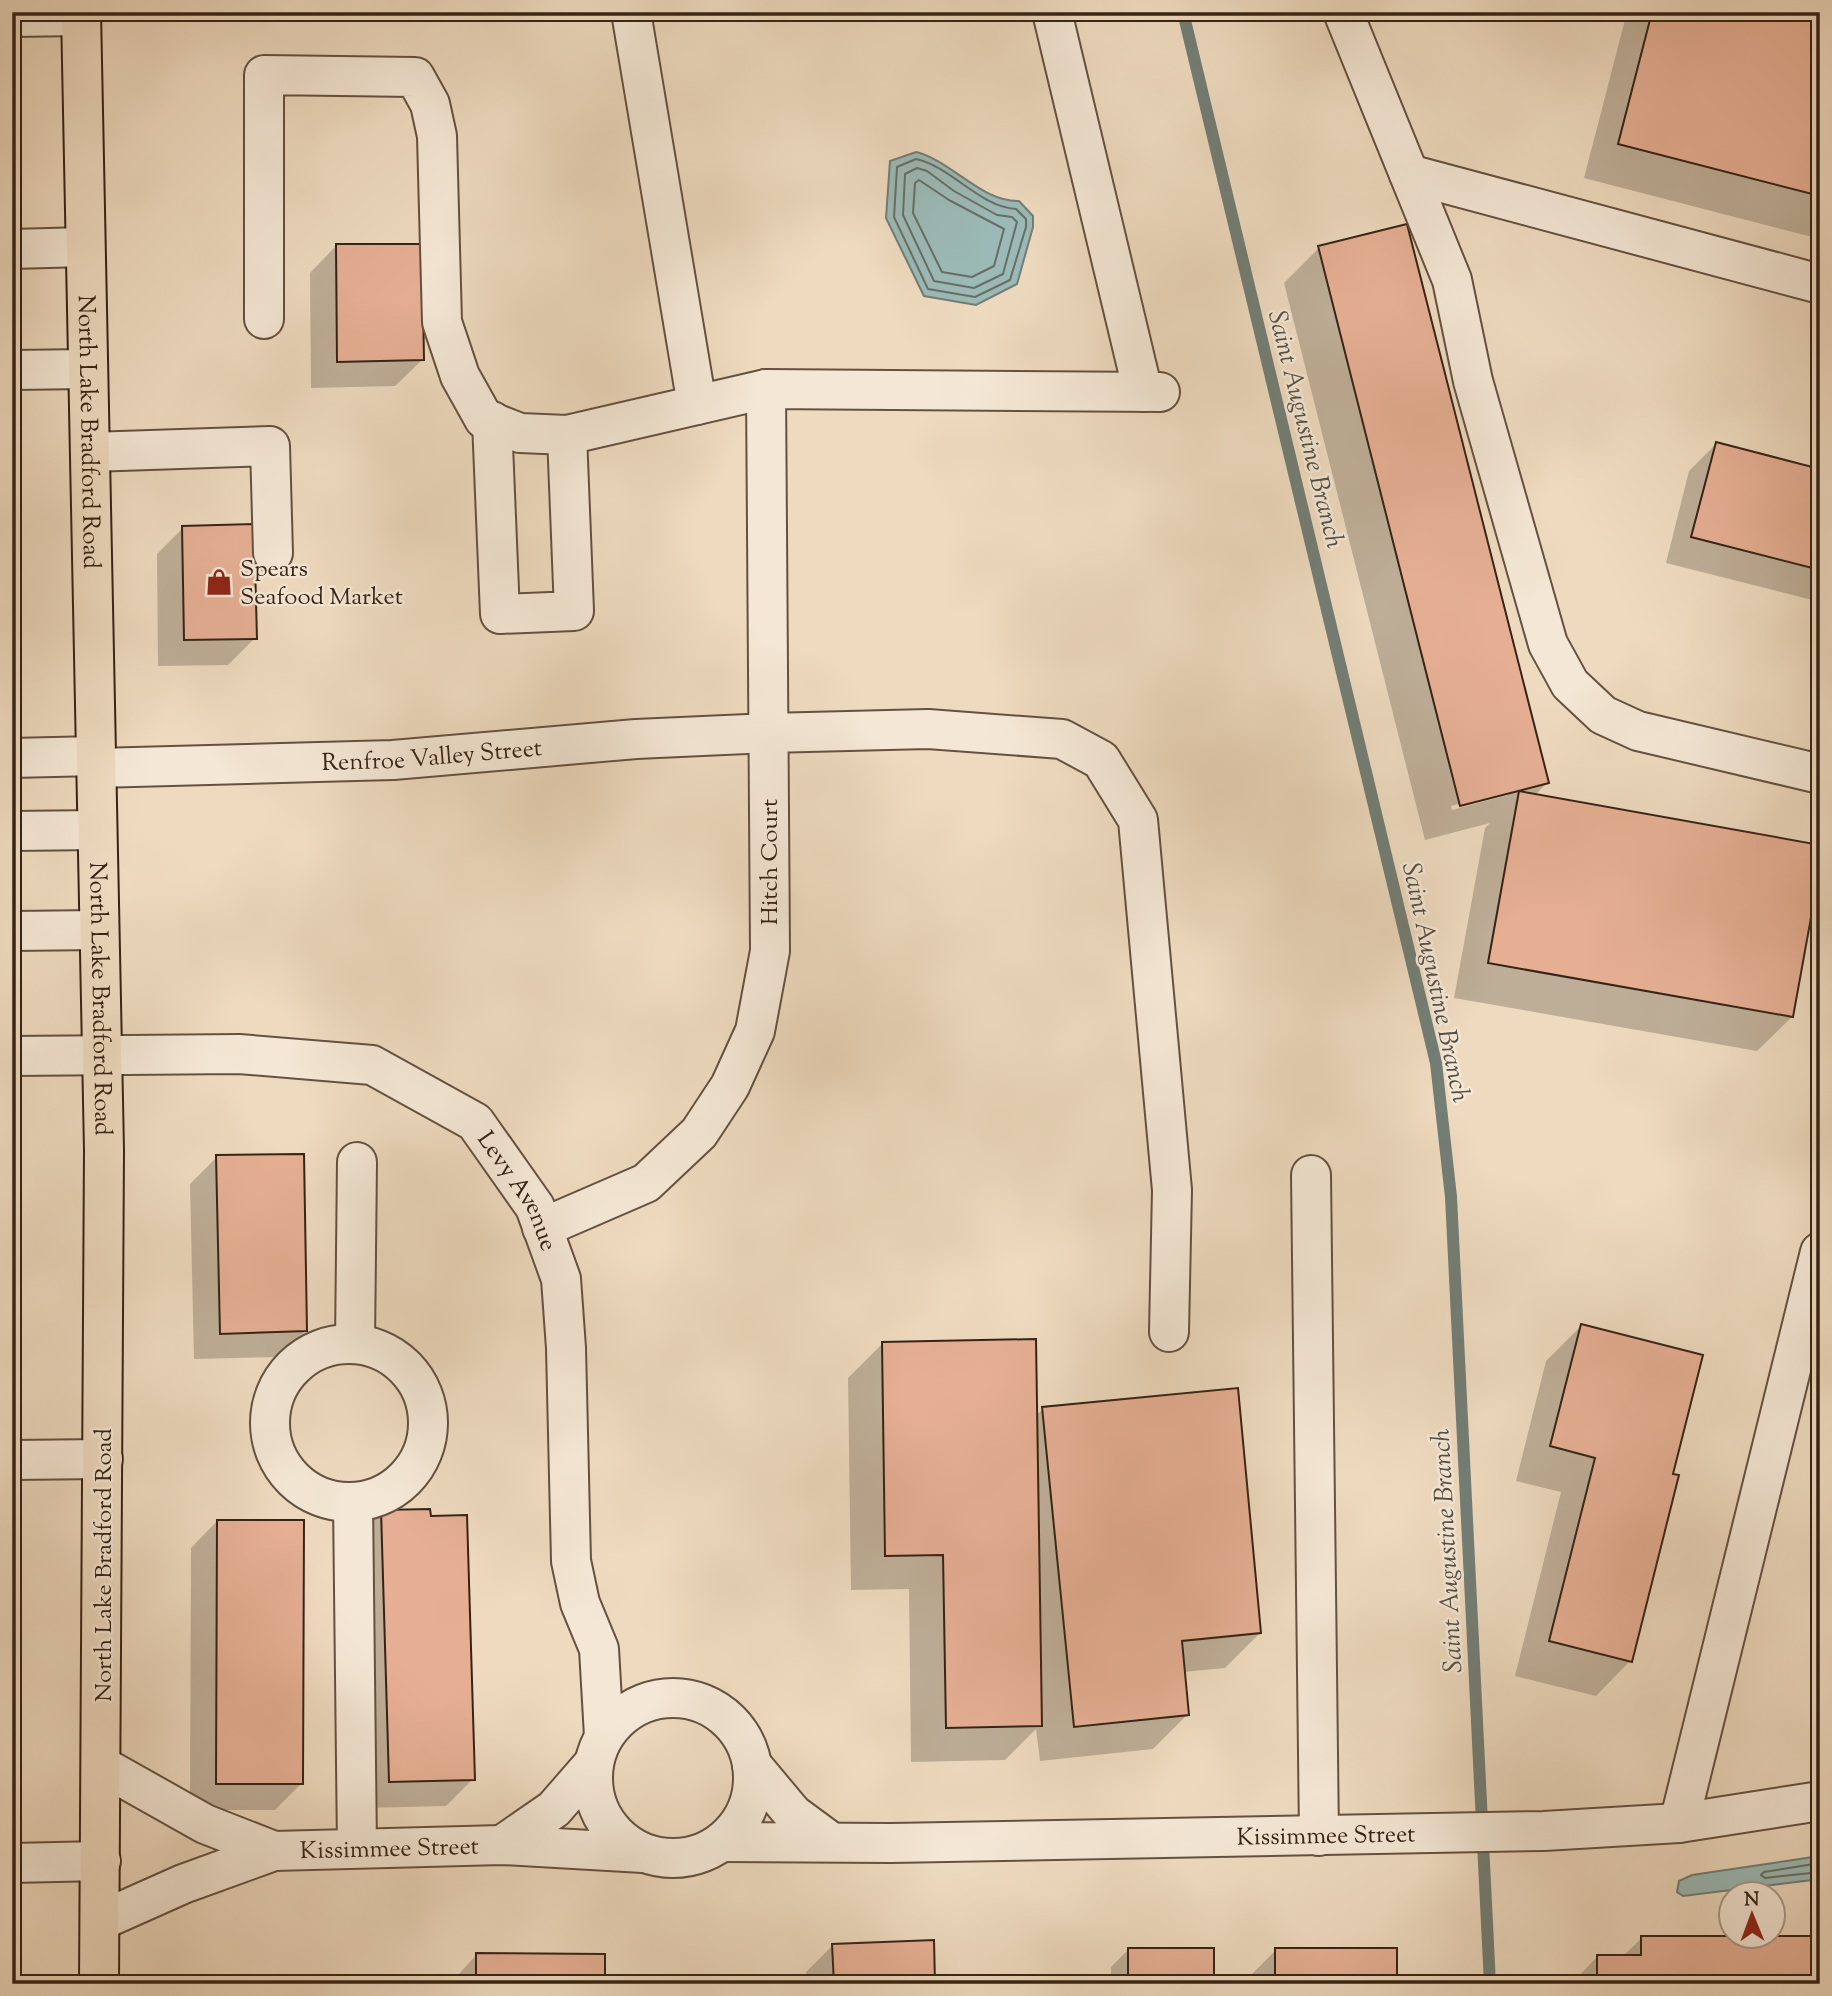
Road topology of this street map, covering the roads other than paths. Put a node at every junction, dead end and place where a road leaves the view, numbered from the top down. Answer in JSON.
{"nodes":[{"id":1,"x":631,"y":12,"type":"edge"},
{"id":2,"x":1052,"y":12,"type":"edge"},
{"id":3,"x":1343,"y":12,"type":"edge"},
{"id":4,"x":81,"y":14,"type":"edge"},
{"id":5,"x":12,"y":17,"type":"edge"},
{"id":6,"x":1409,"y":174,"type":"junction"},
{"id":7,"x":85,"y":247,"type":"junction"},
{"id":8,"x":12,"y":249,"type":"edge"},
{"id":9,"x":1820,"y":284,"type":"edge"},
{"id":10,"x":264,"y":319,"type":"dead end"},
{"id":11,"x":88,"y":369,"type":"junction"},
{"id":12,"x":12,"y":370,"type":"edge"},
{"id":13,"x":766,"y":389,"type":"junction"},
{"id":14,"x":697,"y":405,"type":"junction"},
{"id":15,"x":492,"y":421,"type":"junction"},
{"id":16,"x":567,"y":435,"type":"junction"},
{"id":17,"x":90,"y":452,"type":"junction"},
{"id":18,"x":273,"y":553,"type":"dead end"},
{"id":19,"x":768,"y":733,"type":"junction"},
{"id":20,"x":12,"y":758,"type":"edge"},
{"id":21,"x":96,"y":762,"type":"junction"},
{"id":22,"x":1820,"y":775,"type":"edge"},
{"id":23,"x":97,"y":830,"type":"junction"},
{"id":24,"x":12,"y":831,"type":"edge"},
{"id":25,"x":99,"y":930,"type":"junction"},
{"id":26,"x":12,"y":931,"type":"edge"},
{"id":27,"x":101,"y":1054,"type":"junction"},
{"id":28,"x":12,"y":1056,"type":"edge"},
{"id":29,"x":357,"y":1162,"type":"dead end"},
{"id":30,"x":1311,"y":1175,"type":"dead end"},
{"id":31,"x":542,"y":1228,"type":"junction"},
{"id":32,"x":1820,"y":1252,"type":"edge"},
{"id":33,"x":1170,"y":1332,"type":"dead end"},
{"id":34,"x":355,"y":1343,"type":"junction"},
{"id":35,"x":103,"y":1459,"type":"junction"},
{"id":36,"x":12,"y":1460,"type":"edge"},
{"id":37,"x":353,"y":1503,"type":"junction"},
{"id":38,"x":599,"y":1649,"type":"junction"},
{"id":39,"x":674,"y":1698,"type":"junction"},
{"id":40,"x":599,"y":1750,"type":"junction"},
{"id":41,"x":752,"y":1765,"type":"junction"},
{"id":42,"x":102,"y":1766,"type":"junction"},
{"id":43,"x":1820,"y":1801,"type":"edge"},
{"id":44,"x":1679,"y":1823,"type":"junction"},
{"id":45,"x":1319,"y":1836,"type":"junction"},
{"id":46,"x":722,"y":1842,"type":"junction"},
{"id":47,"x":831,"y":1842,"type":"junction"},
{"id":48,"x":502,"y":1845,"type":"junction"},
{"id":49,"x":357,"y":1849,"type":"junction"},
{"id":50,"x":274,"y":1851,"type":"junction"},
{"id":51,"x":643,"y":1853,"type":"junction"},
{"id":52,"x":101,"y":1861,"type":"junction"},
{"id":53,"x":12,"y":1863,"type":"edge"},
{"id":54,"x":100,"y":1922,"type":"junction"},
{"id":55,"x":99,"y":1984,"type":"edge"}],
"edges":[{"from":1,"to":14,"type":"street"},
{"from":2,"to":13,"type":"street"},
{"from":3,"to":6,"type":"street"},
{"from":4,"to":5,"type":"street"},
{"from":4,"to":7,"type":"main road","name":"North Lake Bradford Road"},
{"from":6,"to":9,"type":"street"},
{"from":6,"to":22,"type":"street"},
{"from":7,"to":8,"type":"street"},
{"from":7,"to":11,"type":"main road","name":"North Lake Bradford Road"},
{"from":10,"to":15,"type":"street"},
{"from":11,"to":12,"type":"street"},
{"from":11,"to":17,"type":"main road","name":"North Lake Bradford Road"},
{"from":13,"to":14,"type":"street"},
{"from":13,"to":19,"type":"street","name":"Hitch Court"},
{"from":14,"to":16,"type":"street"},
{"from":15,"to":16,"type":"street"},
{"from":15,"to":16,"type":"street"},
{"from":17,"to":18,"type":"street"},
{"from":17,"to":21,"type":"main road","name":"North Lake Bradford Road"},
{"from":19,"to":21,"type":"street","name":"Renfroe Valley Street"},
{"from":19,"to":31,"type":"street","name":"Hitch Court"},
{"from":19,"to":33,"type":"street","name":"Renfroe Valley Street"},
{"from":20,"to":21,"type":"street","name":"Renfroe Valley Street"},
{"from":21,"to":23,"type":"main road","name":"North Lake Bradford Road"},
{"from":23,"to":24,"type":"street"},
{"from":23,"to":25,"type":"main road","name":"North Lake Bradford Road"},
{"from":25,"to":26,"type":"street"},
{"from":25,"to":27,"type":"main road","name":"North Lake Bradford Road"},
{"from":27,"to":28,"type":"street","name":"Levy Avenue"},
{"from":27,"to":31,"type":"street","name":"Levy Avenue"},
{"from":27,"to":35,"type":"main road","name":"North Lake Bradford Road"},
{"from":29,"to":34,"type":"street"},
{"from":30,"to":45,"type":"street"},
{"from":31,"to":38,"type":"street","name":"Levy Avenue"},
{"from":32,"to":44,"type":"street"},
{"from":34,"to":37,"type":"street"},
{"from":34,"to":37,"type":"street"},
{"from":35,"to":36,"type":"street"},
{"from":35,"to":42,"type":"main road","name":"North Lake Bradford Road"},
{"from":37,"to":49,"type":"street"},
{"from":38,"to":39,"type":"street","name":"Levy Avenue"},
{"from":38,"to":40,"type":"street","name":"Levy Avenue"},
{"from":39,"to":40,"type":"street"},
{"from":39,"to":41,"type":"street"},
{"from":40,"to":48,"type":"street","name":"Kissimmee Street"},
{"from":40,"to":51,"type":"street"},
{"from":41,"to":46,"type":"street"},
{"from":41,"to":47,"type":"street"},
{"from":42,"to":50,"type":"street","name":"Kissimmee Street"},
{"from":42,"to":52,"type":"main road","name":"North Lake Bradford Road"},
{"from":43,"to":44,"type":"street","name":"Kissimmee Street"},
{"from":44,"to":45,"type":"street","name":"Kissimmee Street"},
{"from":45,"to":47,"type":"street","name":"Kissimmee Street"},
{"from":46,"to":47,"type":"street","name":"Kissimmee Street"},
{"from":46,"to":51,"type":"street"},
{"from":48,"to":49,"type":"street","name":"Kissimmee Street"},
{"from":48,"to":51,"type":"street","name":"Kissimmee Street"},
{"from":49,"to":50,"type":"street","name":"Kissimmee Street"},
{"from":50,"to":54,"type":"street","name":"Kissimmee Street"},
{"from":52,"to":53,"type":"street"},
{"from":52,"to":54,"type":"main road","name":"North Lake Bradford Road"},
{"from":54,"to":55,"type":"main road","name":"North Lake Bradford Road"}]}
